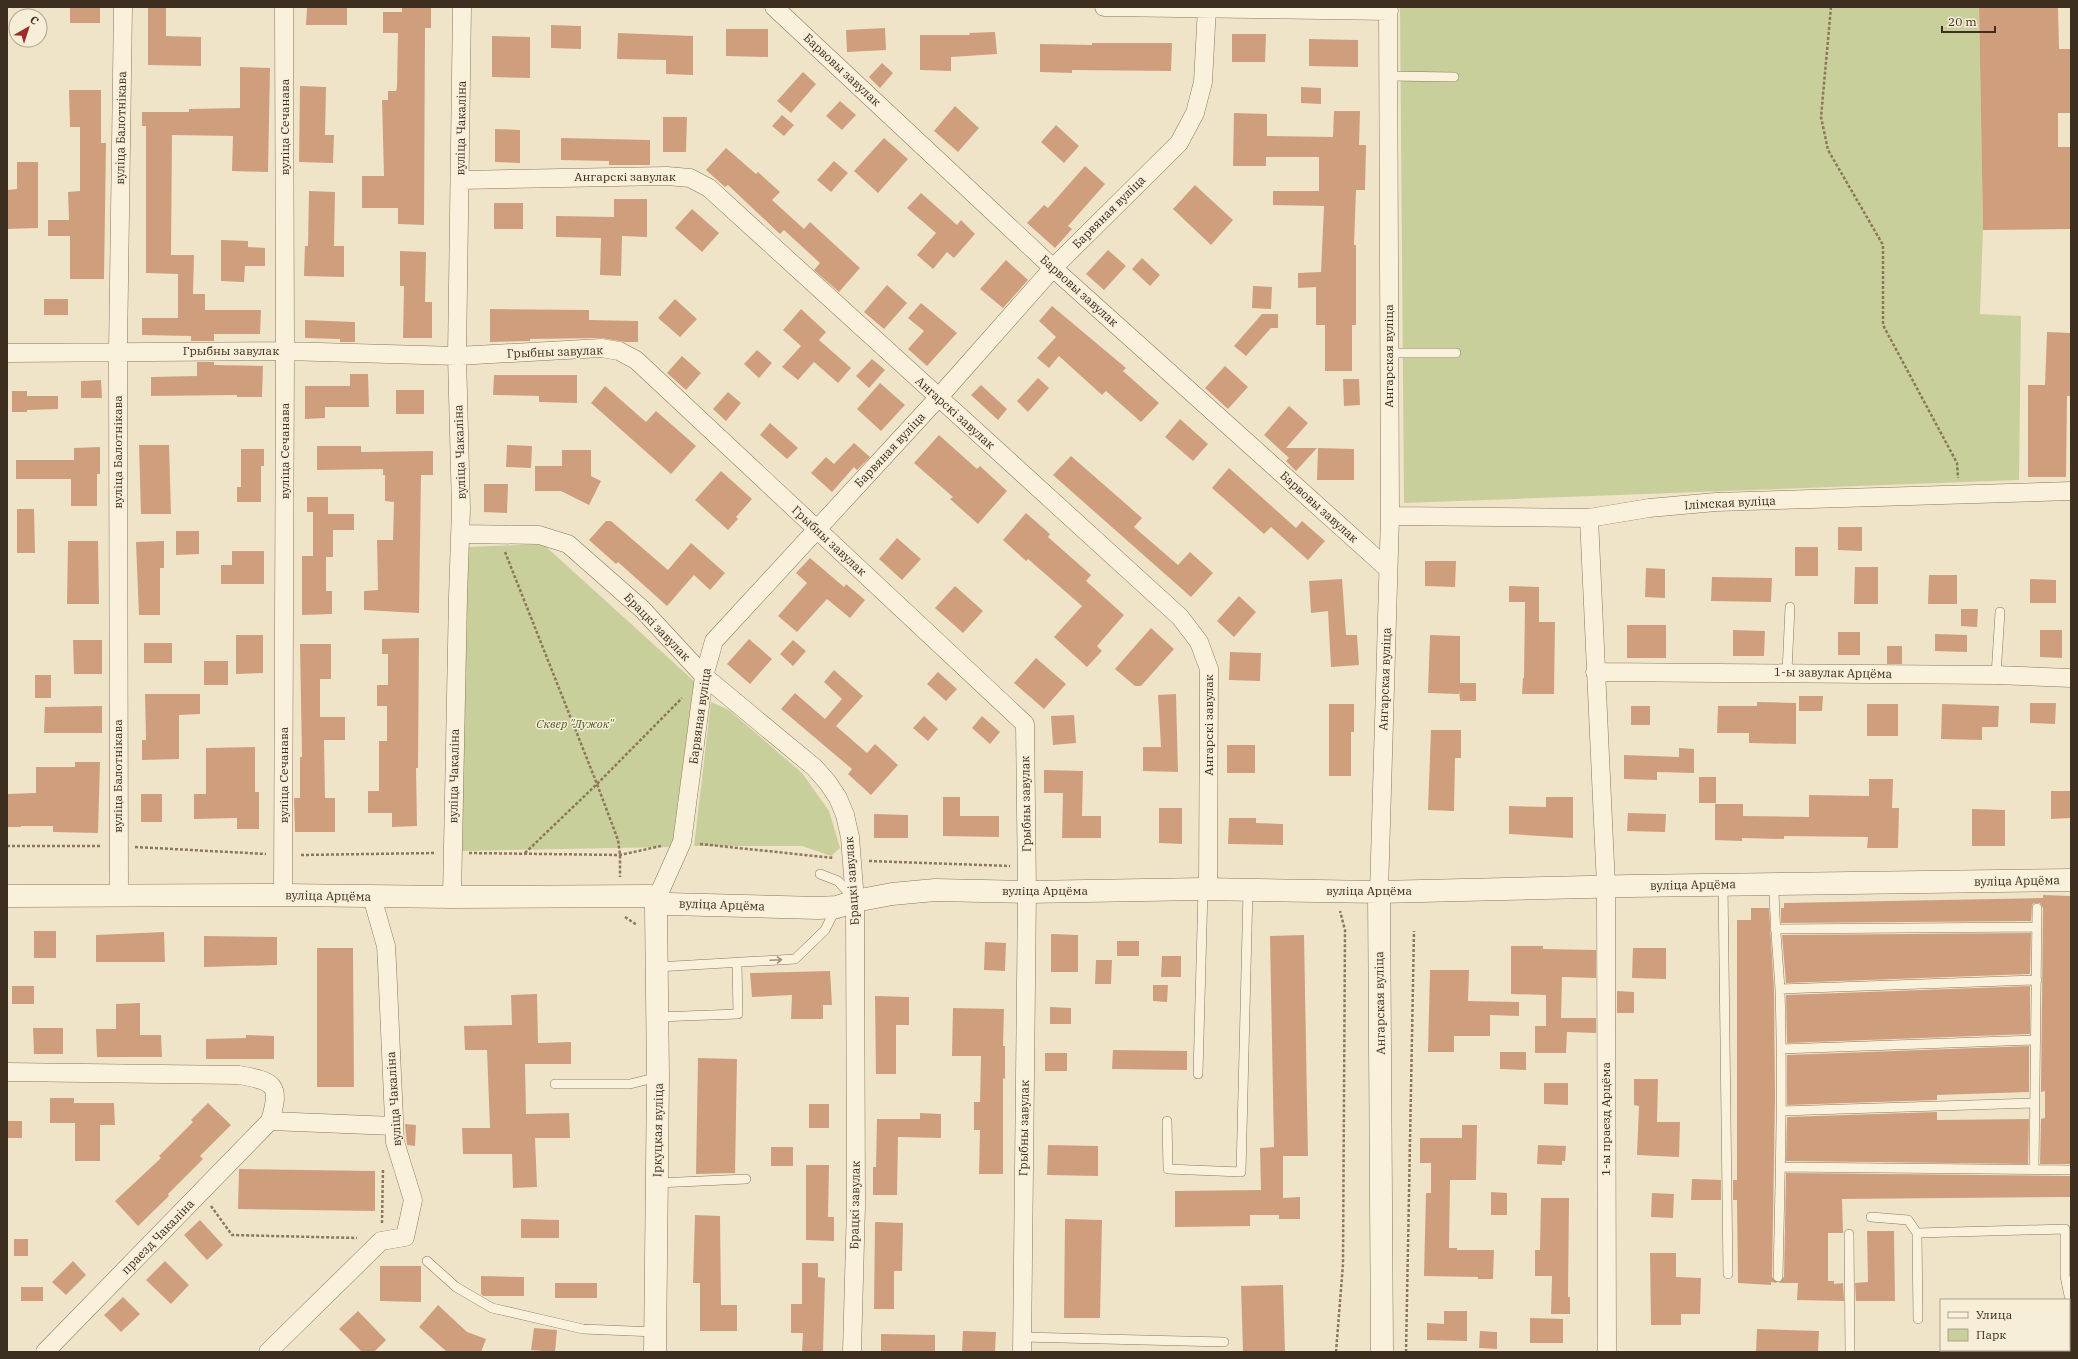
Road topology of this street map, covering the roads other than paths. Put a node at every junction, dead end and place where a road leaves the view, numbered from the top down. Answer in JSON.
{"nodes":[{"id":1,"x":123,"y":7,"type":"edge"},
{"id":2,"x":284,"y":7,"type":"edge"},
{"id":3,"x":462,"y":7,"type":"edge"},
{"id":4,"x":774,"y":7,"type":"edge"},
{"id":5,"x":1104,"y":7,"type":"edge"},
{"id":6,"x":1207,"y":7,"type":"edge"},
{"id":7,"x":1388,"y":9,"type":"edge"},
{"id":8,"x":1389,"y":76,"type":"junction"},
{"id":9,"x":1454,"y":77,"type":"dead end"},
{"id":10,"x":461,"y":180,"type":"junction"},
{"id":11,"x":1053,"y":268,"type":"junction"},
{"id":12,"x":286,"y":351,"type":"junction"},
{"id":13,"x":118,"y":352,"type":"junction"},
{"id":14,"x":7,"y":353,"type":"edge"},
{"id":15,"x":1390,"y":353,"type":"junction"},
{"id":16,"x":1456,"y":353,"type":"dead end"},
{"id":17,"x":457,"y":356,"type":"junction"},
{"id":18,"x":938,"y":398,"type":"junction"},
{"id":19,"x":2071,"y":491,"type":"edge"},
{"id":20,"x":1390,"y":516,"type":"junction"},
{"id":21,"x":1588,"y":518,"type":"junction"},
{"id":22,"x":817,"y":529,"type":"junction"},
{"id":23,"x":460,"y":534,"type":"junction"},
{"id":24,"x":1388,"y":569,"type":"junction"},
{"id":25,"x":1790,"y":607,"type":"dead end"},
{"id":26,"x":2000,"y":612,"type":"dead end"},
{"id":27,"x":1595,"y":672,"type":"junction"},
{"id":28,"x":1787,"y":672,"type":"junction"},
{"id":29,"x":1996,"y":675,"type":"junction"},
{"id":30,"x":704,"y":676,"type":"junction"},
{"id":31,"x":2071,"y":678,"type":"edge"},
{"id":32,"x":820,"y":874,"type":"dead end"},
{"id":33,"x":2071,"y":880,"type":"edge"},
{"id":34,"x":1723,"y":884,"type":"junction"},
{"id":35,"x":1774,"y":884,"type":"junction"},
{"id":36,"x":1606,"y":886,"type":"junction"},
{"id":37,"x":1206,"y":889,"type":"junction"},
{"id":38,"x":1248,"y":890,"type":"junction"},
{"id":39,"x":1026,"y":892,"type":"junction"},
{"id":40,"x":1379,"y":892,"type":"junction"},
{"id":41,"x":283,"y":895,"type":"junction"},
{"id":42,"x":7,"y":896,"type":"edge"},
{"id":43,"x":119,"y":896,"type":"junction"},
{"id":44,"x":372,"y":897,"type":"junction"},
{"id":45,"x":452,"y":897,"type":"junction"},
{"id":46,"x":659,"y":899,"type":"junction"},
{"id":47,"x":846,"y":904,"type":"junction"},
{"id":48,"x":2038,"y":908,"type":"dead end"},
{"id":49,"x":2037,"y":927,"type":"junction"},
{"id":50,"x":1775,"y":929,"type":"junction"},
{"id":51,"x":738,"y":963,"type":"junction"},
{"id":52,"x":656,"y":967,"type":"junction"},
{"id":53,"x":2036,"y":980,"type":"junction"},
{"id":54,"x":1780,"y":989,"type":"junction"},
{"id":55,"x":657,"y":1017,"type":"junction"},
{"id":56,"x":2036,"y":1040,"type":"junction"},
{"id":57,"x":1780,"y":1049,"type":"junction"},
{"id":58,"x":7,"y":1072,"type":"edge"},
{"id":59,"x":1198,"y":1074,"type":"dead end"},
{"id":60,"x":658,"y":1077,"type":"junction"},
{"id":61,"x":555,"y":1084,"type":"dead end"},
{"id":62,"x":2035,"y":1103,"type":"junction"},
{"id":63,"x":1781,"y":1110,"type":"junction"},
{"id":64,"x":270,"y":1121,"type":"junction"},
{"id":65,"x":1167,"y":1121,"type":"dead end"},
{"id":66,"x":394,"y":1126,"type":"junction"},
{"id":67,"x":1780,"y":1167,"type":"junction"},
{"id":68,"x":2034,"y":1169,"type":"junction"},
{"id":69,"x":2071,"y":1170,"type":"edge"},
{"id":70,"x":746,"y":1179,"type":"dead end"},
{"id":71,"x":657,"y":1183,"type":"junction"},
{"id":72,"x":1871,"y":1217,"type":"dead end"},
{"id":73,"x":1917,"y":1233,"type":"junction"},
{"id":74,"x":1849,"y":1234,"type":"dead end"},
{"id":75,"x":428,"y":1261,"type":"dead end"},
{"id":76,"x":1728,"y":1274,"type":"dead end"},
{"id":77,"x":1778,"y":1277,"type":"dead end"},
{"id":78,"x":2070,"y":1299,"type":"edge"},
{"id":79,"x":1918,"y":1319,"type":"dead end"},
{"id":80,"x":655,"y":1342,"type":"edge"},
{"id":81,"x":1224,"y":1342,"type":"dead end"},
{"id":82,"x":1022,"y":1344,"type":"edge"},
{"id":83,"x":45,"y":1352,"type":"edge"},
{"id":84,"x":268,"y":1352,"type":"edge"},
{"id":85,"x":852,"y":1352,"type":"edge"},
{"id":86,"x":1382,"y":1352,"type":"edge"},
{"id":87,"x":1607,"y":1352,"type":"edge"},
{"id":88,"x":1850,"y":1352,"type":"edge"}],
"edges":[{"from":1,"to":13,"type":"street","name":"вуліца Балотнікава"},
{"from":2,"to":12,"type":"street","name":"вуліца Сечанава"},
{"from":3,"to":10,"type":"street","name":"вуліца Чакаліна"},
{"from":4,"to":11,"type":"street","name":"Барвовы завулак"},
{"from":5,"to":6,"type":"street"},
{"from":6,"to":7,"type":"street"},
{"from":6,"to":11,"type":"street","name":"Барвяная вуліца"},
{"from":7,"to":8,"type":"street","name":"Ангарская вуліца"},
{"from":8,"to":9,"type":"lane"},
{"from":8,"to":15,"type":"street","name":"Ангарская вуліца"},
{"from":10,"to":17,"type":"street","name":"вуліца Чакаліна"},
{"from":10,"to":18,"type":"street","name":"Ангарскі завулак"},
{"from":11,"to":18,"type":"street","name":"Барвяная вуліца"},
{"from":11,"to":24,"type":"street","name":"Барвовы завулак"},
{"from":12,"to":13,"type":"street","name":"Грыбны завулак"},
{"from":12,"to":17,"type":"street","name":"Грыбны завулак"},
{"from":12,"to":41,"type":"street","name":"вуліца Сечанава"},
{"from":13,"to":14,"type":"street","name":"Грыбны завулак"},
{"from":13,"to":43,"type":"street","name":"вуліца Балотнікава"},
{"from":15,"to":16,"type":"lane"},
{"from":15,"to":20,"type":"street","name":"Ангарская вуліца"},
{"from":17,"to":22,"type":"street","name":"Грыбны завулак"},
{"from":17,"to":23,"type":"street","name":"вуліца Чакаліна"},
{"from":18,"to":22,"type":"street","name":"Барвяная вуліца"},
{"from":18,"to":37,"type":"street","name":"Ангарскі завулак"},
{"from":19,"to":21,"type":"street","name":"Ілімская вуліца"},
{"from":20,"to":21,"type":"street","name":"Ілімская вуліца"},
{"from":20,"to":24,"type":"street","name":"Ангарская вуліца"},
{"from":21,"to":27,"type":"street"},
{"from":22,"to":30,"type":"street","name":"Барвяная вуліца"},
{"from":22,"to":39,"type":"street","name":"Грыбны завулак"},
{"from":23,"to":30,"type":"street","name":"Брацкі завулак"},
{"from":23,"to":45,"type":"street","name":"вуліца Чакаліна"},
{"from":24,"to":40,"type":"street","name":"Ангарская вуліца"},
{"from":25,"to":28,"type":"lane"},
{"from":26,"to":29,"type":"lane"},
{"from":27,"to":28,"type":"street","name":"1-ы завулак Арцёма"},
{"from":27,"to":36,"type":"street"},
{"from":28,"to":29,"type":"street","name":"1-ы завулак Арцёма"},
{"from":29,"to":31,"type":"street","name":"1-ы завулак Арцёма"},
{"from":30,"to":46,"type":"street","name":"Барвяная вуліца"},
{"from":30,"to":47,"type":"street","name":"Брацкі завулак"},
{"from":32,"to":47,"type":"lane"},
{"from":33,"to":35,"type":"street","name":"вуліца Арцёма"},
{"from":34,"to":35,"type":"street","name":"вуліца Арцёма"},
{"from":34,"to":36,"type":"street","name":"вуліца Арцёма"},
{"from":34,"to":76,"type":"lane"},
{"from":35,"to":50,"type":"lane"},
{"from":36,"to":40,"type":"street","name":"вуліца Арцёма"},
{"from":36,"to":87,"type":"street","name":"1-ы праезд Арцёма"},
{"from":37,"to":38,"type":"street","name":"вуліца Арцёма"},
{"from":37,"to":39,"type":"street","name":"вуліца Арцёма"},
{"from":37,"to":59,"type":"lane"},
{"from":38,"to":40,"type":"street","name":"вуліца Арцёма"},
{"from":38,"to":65,"type":"lane"},
{"from":39,"to":47,"type":"street","name":"вуліца Арцёма"},
{"from":39,"to":82,"type":"street","name":"Грыбны завулак"},
{"from":40,"to":86,"type":"street","name":"Ангарская вуліца"},
{"from":41,"to":43,"type":"street","name":"вуліца Арцёма"},
{"from":41,"to":44,"type":"street","name":"вуліца Арцёма"},
{"from":42,"to":43,"type":"street","name":"вуліца Арцёма"},
{"from":44,"to":45,"type":"street","name":"вуліца Арцёма"},
{"from":44,"to":66,"type":"street","name":"вуліца Чакаліна"},
{"from":45,"to":46,"type":"street","name":"вуліца Арцёма"},
{"from":46,"to":47,"type":"street","name":"вуліца Арцёма"},
{"from":46,"to":52,"type":"street","name":"Іркуцкая вуліца"},
{"from":51,"to":47,"type":"lane","one_way":true},
{"from":47,"to":85,"type":"street","name":"Брацкі завулак"},
{"from":48,"to":49,"type":"lane"},
{"from":49,"to":50,"type":"lane"},
{"from":49,"to":53,"type":"lane"},
{"from":50,"to":54,"type":"lane"},
{"from":51,"to":52,"type":"lane"},
{"from":51,"to":55,"type":"lane"},
{"from":52,"to":55,"type":"street","name":"Іркуцкая вуліца"},
{"from":53,"to":54,"type":"lane"},
{"from":53,"to":56,"type":"lane"},
{"from":54,"to":57,"type":"lane"},
{"from":55,"to":60,"type":"street","name":"Іркуцкая вуліца"},
{"from":56,"to":57,"type":"lane"},
{"from":56,"to":62,"type":"lane"},
{"from":57,"to":63,"type":"lane"},
{"from":58,"to":64,"type":"street","name":"праезд Чакаліна"},
{"from":60,"to":61,"type":"lane"},
{"from":60,"to":71,"type":"street","name":"Іркуцкая вуліца"},
{"from":62,"to":63,"type":"lane"},
{"from":62,"to":68,"type":"lane"},
{"from":63,"to":67,"type":"lane"},
{"from":64,"to":66,"type":"street"},
{"from":64,"to":83,"type":"street","name":"праезд Чакаліна"},
{"from":66,"to":84,"type":"street","name":"вуліца Чакаліна"},
{"from":67,"to":68,"type":"lane"},
{"from":67,"to":77,"type":"lane"},
{"from":68,"to":69,"type":"lane"},
{"from":70,"to":71,"type":"lane"},
{"from":71,"to":80,"type":"street","name":"Іркуцкая вуліца"},
{"from":72,"to":73,"type":"lane"},
{"from":73,"to":78,"type":"lane"},
{"from":73,"to":79,"type":"lane"},
{"from":74,"to":88,"type":"lane"},
{"from":75,"to":80,"type":"lane"},
{"from":81,"to":82,"type":"lane"}]}
